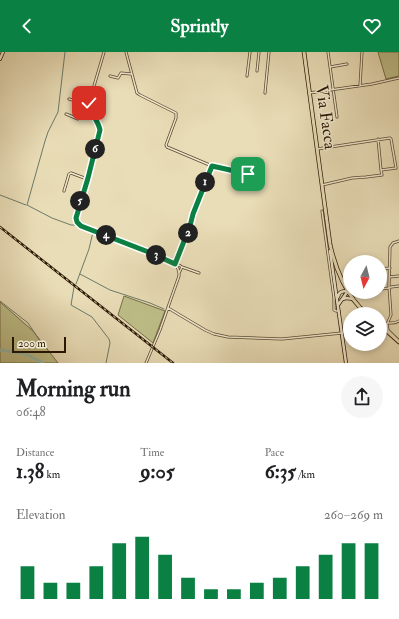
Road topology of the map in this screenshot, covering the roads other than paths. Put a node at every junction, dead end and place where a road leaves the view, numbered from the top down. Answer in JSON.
{"nodes":[{"id":1,"x":3,"y":52,"type":"edge"},
{"id":2,"x":104,"y":52,"type":"edge"},
{"id":3,"x":126,"y":52,"type":"edge"},
{"id":4,"x":250,"y":52,"type":"edge"},
{"id":5,"x":260,"y":52,"type":"edge"},
{"id":6,"x":269,"y":52,"type":"edge"},
{"id":7,"x":304,"y":52,"type":"edge"},
{"id":8,"x":328,"y":52,"type":"edge"},
{"id":9,"x":362,"y":52,"type":"edge"},
{"id":10,"x":0,"y":59,"type":"edge"},
{"id":11,"x":347,"y":64,"type":"dead end"},
{"id":12,"x":330,"y":67,"type":"junction"},
{"id":13,"x":257,"y":71,"type":"dead end"},
{"id":14,"x":131,"y":74,"type":"junction"},
{"id":15,"x":110,"y":76,"type":"dead end"},
{"id":16,"x":247,"y":76,"type":"dead end"},
{"id":17,"x":399,"y":78,"type":"edge"},
{"id":18,"x":360,"y":86,"type":"junction"},
{"id":19,"x":334,"y":90,"type":"junction"},
{"id":20,"x":265,"y":93,"type":"dead end"},
{"id":21,"x":309,"y":93,"type":"junction"},
{"id":22,"x":69,"y":99,"type":"dead end"},
{"id":23,"x":89,"y":104,"type":"junction"},
{"id":24,"x":89,"y":107,"type":"junction"},
{"id":25,"x":66,"y":114,"type":"dead end"},
{"id":26,"x":337,"y":117,"type":"dead end"},
{"id":27,"x":378,"y":139,"type":"junction"},
{"id":28,"x":317,"y":149,"type":"junction"},
{"id":29,"x":212,"y":166,"type":"junction"},
{"id":30,"x":381,"y":170,"type":"junction"},
{"id":31,"x":254,"y":176,"type":"dead end"},
{"id":32,"x":87,"y":179,"type":"junction"},
{"id":33,"x":322,"y":185,"type":"junction"},
{"id":34,"x":64,"y":191,"type":"dead end"},
{"id":35,"x":322,"y":211,"type":"dead end"},
{"id":36,"x":399,"y":241,"type":"edge"},
{"id":37,"x":330,"y":244,"type":"junction"},
{"id":38,"x":176,"y":264,"type":"junction"},
{"id":39,"x":182,"y":267,"type":"junction"},
{"id":40,"x":387,"y":268,"type":"edge"},
{"id":41,"x":390,"y":268,"type":"junction"},
{"id":42,"x":179,"y":273,"type":"junction"},
{"id":43,"x":199,"y":273,"type":"dead end"},
{"id":44,"x":399,"y":276,"type":"edge"},
{"id":45,"x":389,"y":277,"type":"junction"},
{"id":46,"x":343,"y":281,"type":"edge"},
{"id":47,"x":399,"y":286,"type":"edge"},
{"id":48,"x":387,"y":288,"type":"edge"},
{"id":49,"x":390,"y":288,"type":"junction"},
{"id":50,"x":343,"y":292,"type":"edge"},
{"id":51,"x":342,"y":299,"type":"edge"},
{"id":52,"x":354,"y":299,"type":"edge"},
{"id":53,"x":337,"y":300,"type":"junction"},
{"id":54,"x":338,"y":305,"type":"junction"},
{"id":55,"x":361,"y":307,"type":"edge"},
{"id":56,"x":168,"y":308,"type":"junction"},
{"id":57,"x":339,"y":312,"type":"junction"},
{"id":58,"x":399,"y":321,"type":"edge"},
{"id":59,"x":387,"y":323,"type":"junction"},
{"id":60,"x":387,"y":331,"type":"edge"},
{"id":61,"x":342,"y":333,"type":"junction"},
{"id":62,"x":399,"y":342,"type":"edge"},
{"id":63,"x":146,"y":363,"type":"edge"},
{"id":64,"x":346,"y":363,"type":"edge"}],
"edges":[{"from":1,"to":10,"type":"street"},
{"from":2,"to":23,"type":"street"},
{"from":3,"to":14,"type":"street"},
{"from":4,"to":16,"type":"street"},
{"from":5,"to":13,"type":"street"},
{"from":6,"to":20,"type":"street"},
{"from":7,"to":21,"type":"main road","name":"Via Facca"},
{"from":8,"to":12,"type":"street"},
{"from":9,"to":18,"type":"street"},
{"from":11,"to":12,"type":"street"},
{"from":12,"to":19,"type":"street"},
{"from":14,"to":15,"type":"street"},
{"from":14,"to":29,"type":"street"},
{"from":17,"to":18,"type":"street"},
{"from":18,"to":19,"type":"street"},
{"from":19,"to":21,"type":"street"},
{"from":19,"to":26,"type":"street"},
{"from":21,"to":28,"type":"main road","name":"Via Facca"},
{"from":22,"to":23,"type":"street"},
{"from":23,"to":24,"type":"street"},
{"from":24,"to":25,"type":"street"},
{"from":24,"to":32,"type":"street"},
{"from":27,"to":28,"type":"street"},
{"from":27,"to":30,"type":"street"},
{"from":27,"to":30,"type":"street"},
{"from":28,"to":33,"type":"main road","name":"Via Facca"},
{"from":29,"to":31,"type":"street"},
{"from":29,"to":38,"type":"street"},
{"from":30,"to":33,"type":"street"},
{"from":32,"to":34,"type":"street"},
{"from":32,"to":38,"type":"street"},
{"from":33,"to":37,"type":"main road","name":"Via Facca"},
{"from":35,"to":57,"type":"street"},
{"from":36,"to":41,"type":"street"},
{"from":37,"to":46,"type":"main road","name":"Via Facca"},
{"from":37,"to":53,"type":"street"},
{"from":38,"to":39,"type":"street"},
{"from":38,"to":42,"type":"street"},
{"from":39,"to":42,"type":"street"},
{"from":39,"to":43,"type":"street"},
{"from":40,"to":41,"type":"street"},
{"from":41,"to":45,"type":"street"},
{"from":42,"to":56,"type":"street"},
{"from":44,"to":45,"type":"street"},
{"from":45,"to":49,"type":"street"},
{"from":47,"to":49,"type":"street"},
{"from":48,"to":49,"type":"street"},
{"from":49,"to":59,"type":"street"},
{"from":50,"to":53,"type":"street"},
{"from":51,"to":54,"type":"street"},
{"from":52,"to":55,"type":"main road","name":"Via Facca"},
{"from":53,"to":54,"type":"street"},
{"from":54,"to":57,"type":"street"},
{"from":56,"to":61,"type":"street"},
{"from":56,"to":63,"type":"street"},
{"from":57,"to":61,"type":"street"},
{"from":58,"to":59,"type":"street"},
{"from":59,"to":62,"type":"street"},
{"from":60,"to":62,"type":"main road"},
{"from":61,"to":64,"type":"street"}]}
